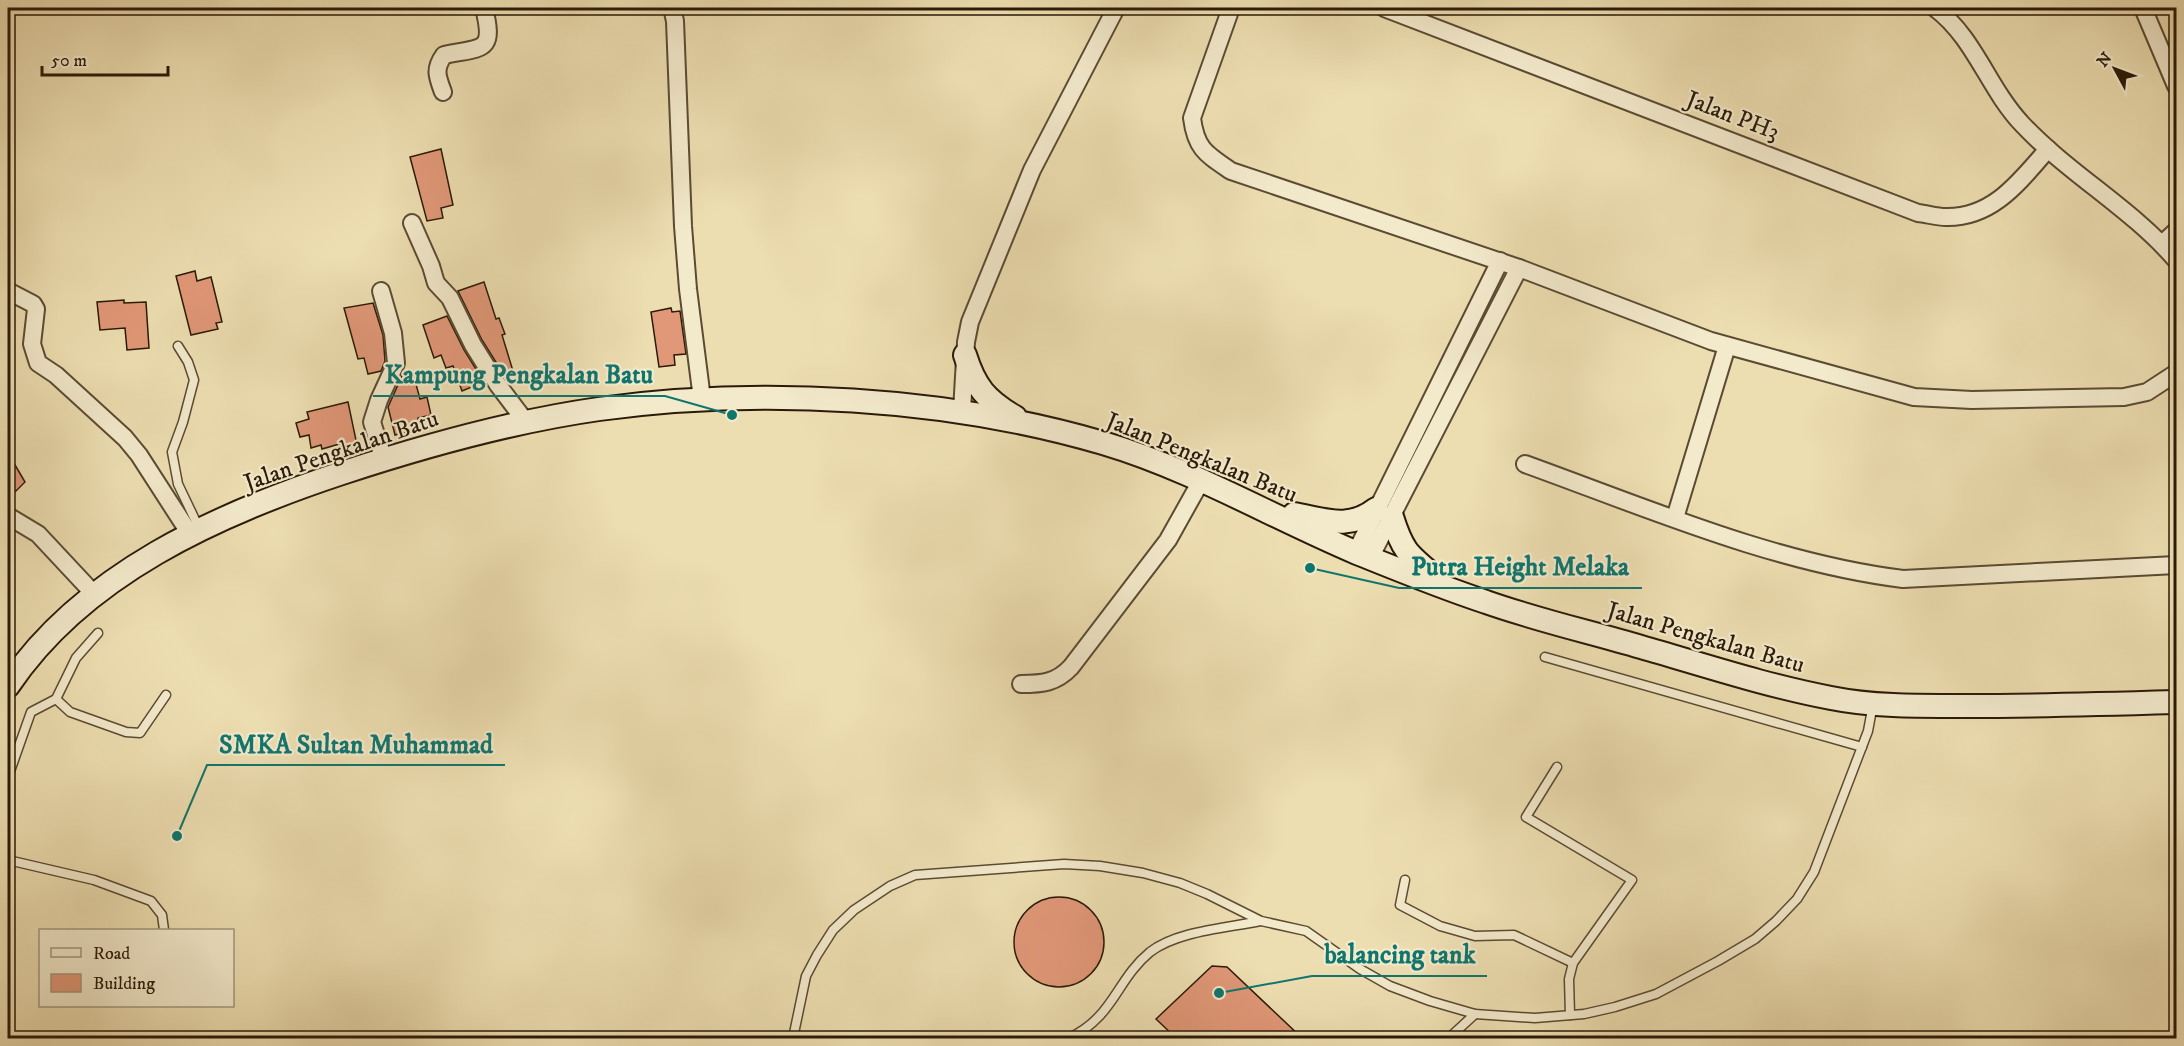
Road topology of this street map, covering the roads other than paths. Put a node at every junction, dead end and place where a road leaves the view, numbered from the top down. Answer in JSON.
{"nodes":[{"id":1,"x":484,"y":8,"type":"edge"},
{"id":2,"x":672,"y":8,"type":"edge"},
{"id":3,"x":1116,"y":8,"type":"edge"},
{"id":4,"x":1231,"y":8,"type":"edge"},
{"id":5,"x":1384,"y":8,"type":"edge"},
{"id":6,"x":1935,"y":8,"type":"edge"},
{"id":7,"x":2143,"y":8,"type":"edge"},
{"id":8,"x":2176,"y":86,"type":"edge"},
{"id":9,"x":442,"y":92,"type":"dead end"},
{"id":10,"x":2048,"y":149,"type":"junction"},
{"id":11,"x":412,"y":223,"type":"dead end"},
{"id":12,"x":2176,"y":231,"type":"edge"},
{"id":13,"x":2162,"y":244,"type":"junction"},
{"id":14,"x":2176,"y":260,"type":"edge"},
{"id":15,"x":1500,"y":261,"type":"junction"},
{"id":16,"x":1519,"y":268,"type":"junction"},
{"id":17,"x":8,"y":291,"type":"edge"},
{"id":18,"x":381,"y":291,"type":"dead end"},
{"id":19,"x":178,"y":346,"type":"dead end"},
{"id":20,"x":1727,"y":346,"type":"junction"},
{"id":21,"x":965,"y":355,"type":"junction"},
{"id":22,"x":2176,"y":373,"type":"edge"},
{"id":23,"x":702,"y":399,"type":"junction"},
{"id":24,"x":962,"y":411,"type":"junction"},
{"id":25,"x":526,"y":422,"type":"junction"},
{"id":26,"x":1035,"y":426,"type":"junction"},
{"id":27,"x":1415,"y":430,"type":"junction"},
{"id":28,"x":1432,"y":439,"type":"junction"},
{"id":29,"x":384,"y":459,"type":"junction"},
{"id":30,"x":1526,"y":464,"type":"dead end"},
{"id":31,"x":1394,"y":474,"type":"junction"},
{"id":32,"x":1201,"y":481,"type":"junction"},
{"id":33,"x":1410,"y":482,"type":"junction"},
{"id":34,"x":1254,"y":506,"type":"junction"},
{"id":35,"x":1384,"y":513,"type":"junction"},
{"id":36,"x":8,"y":516,"type":"edge"},
{"id":37,"x":1675,"y":518,"type":"junction"},
{"id":38,"x":195,"y":532,"type":"junction"},
{"id":39,"x":1363,"y":555,"type":"junction"},
{"id":40,"x":2176,"y":565,"type":"edge"},
{"id":41,"x":1453,"y":591,"type":"junction"},
{"id":42,"x":95,"y":595,"type":"junction"},
{"id":43,"x":98,"y":633,"type":"dead end"},
{"id":44,"x":1545,"y":657,"type":"dead end"},
{"id":45,"x":1021,"y":684,"type":"dead end"},
{"id":46,"x":8,"y":687,"type":"edge"},
{"id":47,"x":166,"y":695,"type":"dead end"},
{"id":48,"x":56,"y":699,"type":"junction"},
{"id":49,"x":2176,"y":702,"type":"edge"},
{"id":50,"x":1873,"y":704,"type":"junction"},
{"id":51,"x":1862,"y":747,"type":"junction"},
{"id":52,"x":1557,"y":767,"type":"dead end"},
{"id":53,"x":8,"y":777,"type":"edge"},
{"id":54,"x":8,"y":860,"type":"edge"},
{"id":55,"x":1405,"y":880,"type":"dead end"},
{"id":56,"x":1261,"y":921,"type":"junction"},
{"id":57,"x":165,"y":929,"type":"edge"},
{"id":58,"x":1573,"y":963,"type":"junction"},
{"id":59,"x":1475,"y":1014,"type":"junction"},
{"id":60,"x":1570,"y":1015,"type":"junction"},
{"id":61,"x":793,"y":1038,"type":"edge"},
{"id":62,"x":1069,"y":1038,"type":"edge"},
{"id":63,"x":1449,"y":1038,"type":"edge"}],
"edges":[{"from":1,"to":9,"type":"street"},
{"from":2,"to":23,"type":"street"},
{"from":3,"to":21,"type":"street"},
{"from":4,"to":15,"type":"street"},
{"from":5,"to":10,"type":"street","name":"Jalan PH3"},
{"from":6,"to":10,"type":"street"},
{"from":7,"to":8,"type":"street"},
{"from":10,"to":13,"type":"street"},
{"from":11,"to":25,"type":"street"},
{"from":12,"to":13,"type":"street"},
{"from":13,"to":14,"type":"street"},
{"from":15,"to":16,"type":"street"},
{"from":15,"to":27,"type":"street"},
{"from":16,"to":20,"type":"street"},
{"from":16,"to":28,"type":"street"},
{"from":17,"to":38,"type":"street"},
{"from":18,"to":29,"type":"street"},
{"from":19,"to":38,"type":"lane"},
{"from":20,"to":22,"type":"street"},
{"from":20,"to":37,"type":"street"},
{"from":21,"to":24,"type":"street"},
{"from":21,"to":26,"type":"main road"},
{"from":23,"to":24,"type":"main road","name":"Jalan Pengkalan Batu"},
{"from":23,"to":25,"type":"main road","name":"Jalan Pengkalan Batu"},
{"from":24,"to":26,"type":"main road","name":"Jalan Pengkalan Batu"},
{"from":25,"to":29,"type":"main road","name":"Jalan Pengkalan Batu"},
{"from":26,"to":32,"type":"main road","name":"Jalan Pengkalan Batu"},
{"from":27,"to":28,"type":"street"},
{"from":27,"to":31,"type":"street"},
{"from":28,"to":33,"type":"street"},
{"from":29,"to":38,"type":"main road","name":"Jalan Pengkalan Batu"},
{"from":30,"to":37,"type":"street"},
{"from":31,"to":33,"type":"street"},
{"from":31,"to":35,"type":"street"},
{"from":32,"to":34,"type":"main road","name":"Jalan Pengkalan Batu"},
{"from":32,"to":45,"type":"street"},
{"from":33,"to":35,"type":"street"},
{"from":34,"to":35,"type":"main road"},
{"from":34,"to":39,"type":"main road","name":"Jalan Pengkalan Batu"},
{"from":35,"to":39,"type":"street"},
{"from":35,"to":41,"type":"main road"},
{"from":36,"to":42,"type":"street"},
{"from":37,"to":40,"type":"street"},
{"from":38,"to":42,"type":"main road","name":"Jalan Pengkalan Batu"},
{"from":39,"to":41,"type":"main road","name":"Jalan Pengkalan Batu"},
{"from":41,"to":50,"type":"main road","name":"Jalan Pengkalan Batu"},
{"from":42,"to":46,"type":"main road","name":"Jalan Pengkalan Batu"},
{"from":43,"to":48,"type":"lane"},
{"from":44,"to":51,"type":"lane"},
{"from":47,"to":48,"type":"lane"},
{"from":48,"to":53,"type":"lane"},
{"from":49,"to":50,"type":"main road","name":"Jalan Pengkalan Batu"},
{"from":50,"to":51,"type":"lane"},
{"from":51,"to":60,"type":"lane"},
{"from":52,"to":58,"type":"lane"},
{"from":54,"to":57,"type":"lane"},
{"from":55,"to":58,"type":"lane"},
{"from":56,"to":59,"type":"lane"},
{"from":56,"to":61,"type":"lane"},
{"from":56,"to":62,"type":"lane"},
{"from":58,"to":60,"type":"lane"},
{"from":59,"to":60,"type":"lane"},
{"from":59,"to":63,"type":"lane"}]}
